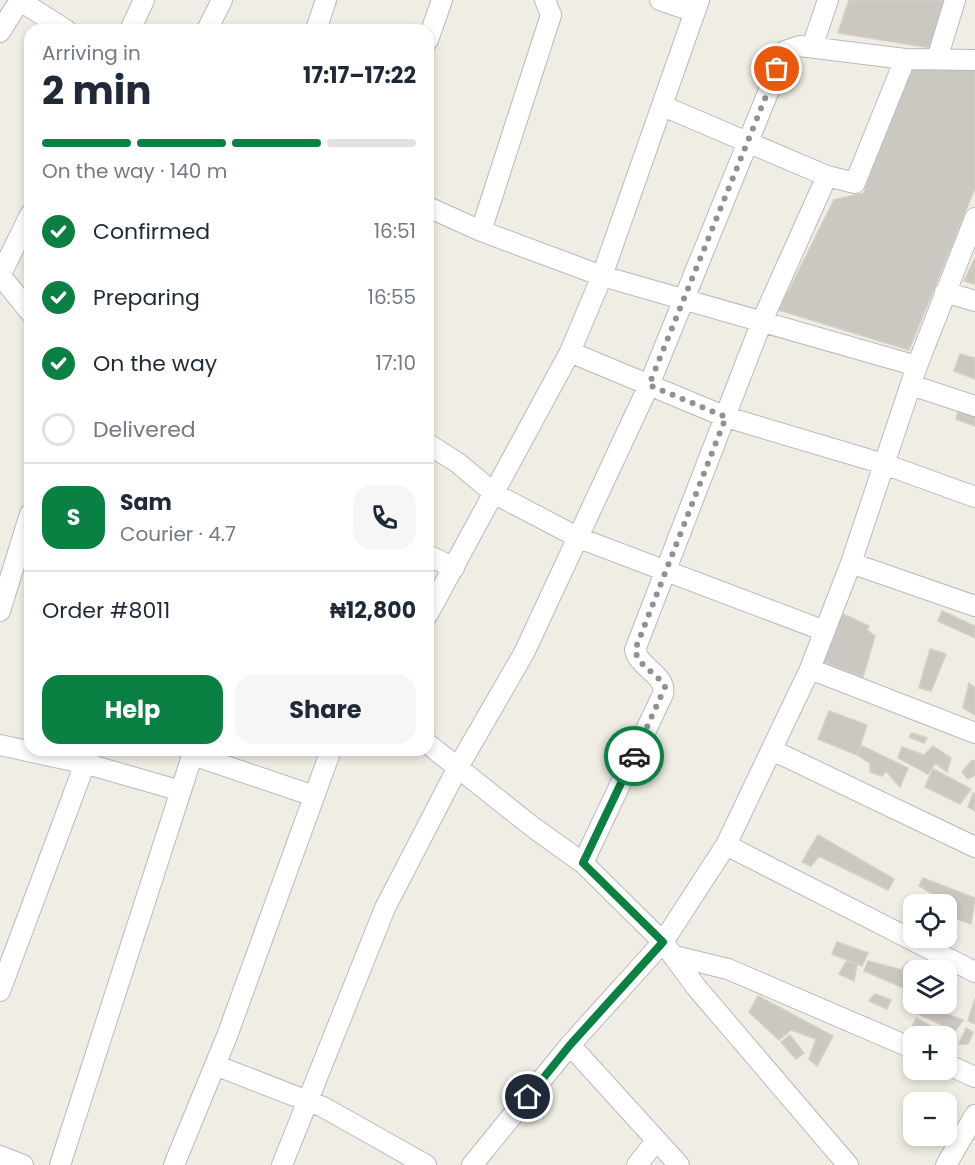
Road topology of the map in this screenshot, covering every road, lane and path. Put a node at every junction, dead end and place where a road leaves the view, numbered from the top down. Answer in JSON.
{"nodes":[{"id":1,"x":19,"y":0,"type":"edge"},
{"id":2,"x":144,"y":0,"type":"edge"},
{"id":3,"x":222,"y":0,"type":"edge"},
{"id":4,"x":326,"y":0,"type":"edge"},
{"id":5,"x":442,"y":0,"type":"edge"},
{"id":6,"x":546,"y":0,"type":"edge"},
{"id":7,"x":660,"y":0,"type":"edge"},
{"id":8,"x":828,"y":0,"type":"edge"},
{"id":9,"x":955,"y":0,"type":"edge"},
{"id":10,"x":697,"y":6,"type":"edge"},
{"id":11,"x":57,"y":24,"type":"edge"},
{"id":12,"x":133,"y":24,"type":"edge"},
{"id":13,"x":210,"y":24,"type":"edge"},
{"id":14,"x":318,"y":24,"type":"edge"},
{"id":15,"x":434,"y":24,"type":"edge"},
{"id":16,"x":0,"y":32,"type":"edge"},
{"id":17,"x":812,"y":48,"type":"junction"},
{"id":18,"x":905,"y":59,"type":"junction"},
{"id":19,"x":937,"y":59,"type":"junction"},
{"id":20,"x":975,"y":60,"type":"edge"},
{"id":21,"x":663,"y":106,"type":"junction"},
{"id":22,"x":748,"y":140,"type":"junction"},
{"id":23,"x":827,"y":176,"type":"junction"},
{"id":24,"x":434,"y":210,"type":"edge"},
{"id":25,"x":975,"y":218,"type":"edge"},
{"id":26,"x":24,"y":227,"type":"edge"},
{"id":27,"x":481,"y":231,"type":"junction"},
{"id":28,"x":0,"y":275,"type":"edge"},
{"id":29,"x":602,"y":276,"type":"junction"},
{"id":30,"x":945,"y":292,"type":"junction"},
{"id":31,"x":684,"y":299,"type":"junction"},
{"id":32,"x":975,"y":301,"type":"edge"},
{"id":33,"x":24,"y":305,"type":"edge"},
{"id":34,"x":762,"y":321,"type":"junction"},
{"id":35,"x":570,"y":352,"type":"junction"},
{"id":36,"x":917,"y":366,"type":"junction"},
{"id":37,"x":649,"y":385,"type":"junction"},
{"id":38,"x":910,"y":385,"type":"junction"},
{"id":39,"x":975,"y":406,"type":"edge"},
{"id":40,"x":726,"y":417,"type":"junction"},
{"id":41,"x":434,"y":448,"type":"edge"},
{"id":42,"x":884,"y":464,"type":"junction"},
{"id":43,"x":495,"y":494,"type":"junction"},
{"id":44,"x":975,"y":497,"type":"edge"},
{"id":45,"x":24,"y":533,"type":"edge"},
{"id":46,"x":579,"y":538,"type":"junction"},
{"id":47,"x":434,"y":558,"type":"edge"},
{"id":48,"x":851,"y":563,"type":"junction"},
{"id":49,"x":454,"y":568,"type":"junction"},
{"id":50,"x":666,"y":570,"type":"junction"},
{"id":51,"x":434,"y":603,"type":"edge"},
{"id":52,"x":975,"y":606,"type":"edge"},
{"id":53,"x":0,"y":611,"type":"edge"},
{"id":54,"x":825,"y":631,"type":"junction"},
{"id":55,"x":810,"y":669,"type":"junction"},
{"id":56,"x":975,"y":733,"type":"edge"},
{"id":57,"x":0,"y":745,"type":"edge"},
{"id":58,"x":24,"y":748,"type":"edge"},
{"id":59,"x":434,"y":749,"type":"edge"},
{"id":60,"x":772,"y":750,"type":"junction"},
{"id":61,"x":193,"y":756,"type":"edge"},
{"id":62,"x":205,"y":756,"type":"edge"},
{"id":63,"x":329,"y":756,"type":"edge"},
{"id":64,"x":88,"y":757,"type":"edge"},
{"id":65,"x":457,"y":769,"type":"junction"},
{"id":66,"x":181,"y":791,"type":"junction"},
{"id":67,"x":314,"y":796,"type":"junction"},
{"id":68,"x":726,"y":845,"type":"junction"},
{"id":69,"x":975,"y":847,"type":"edge"},
{"id":70,"x":583,"y":863,"type":"junction"},
{"id":71,"x":669,"y":949,"type":"junction"},
{"id":72,"x":975,"y":972,"type":"edge"},
{"id":73,"x":0,"y":991,"type":"edge"},
{"id":74,"x":903,"y":1044,"type":"edge"},
{"id":75,"x":570,"y":1045,"type":"junction"},
{"id":76,"x":215,"y":1065,"type":"junction"},
{"id":77,"x":957,"y":1069,"type":"edge"},
{"id":78,"x":975,"y":1077,"type":"edge"},
{"id":79,"x":308,"y":1101,"type":"junction"},
{"id":80,"x":975,"y":1115,"type":"edge"},
{"id":81,"x":656,"y":1141,"type":"junction"},
{"id":82,"x":0,"y":1156,"type":"edge"},
{"id":83,"x":23,"y":1165,"type":"edge"},
{"id":84,"x":60,"y":1165,"type":"edge"},
{"id":85,"x":174,"y":1165,"type":"edge"},
{"id":86,"x":282,"y":1165,"type":"edge"},
{"id":87,"x":426,"y":1165,"type":"edge"},
{"id":88,"x":472,"y":1165,"type":"edge"},
{"id":89,"x":637,"y":1165,"type":"edge"},
{"id":90,"x":679,"y":1165,"type":"edge"},
{"id":91,"x":848,"y":1165,"type":"edge"},
{"id":92,"x":946,"y":1165,"type":"edge"}],
"edges":[{"from":1,"to":11,"type":"street"},
{"from":1,"to":16,"type":"street"},
{"from":2,"to":12,"type":"street"},
{"from":3,"to":13,"type":"street"},
{"from":4,"to":14,"type":"street"},
{"from":5,"to":15,"type":"street"},
{"from":6,"to":27,"type":"street"},
{"from":7,"to":10,"type":"street"},
{"from":8,"to":17,"type":"street"},
{"from":9,"to":19,"type":"street"},
{"from":10,"to":21,"type":"street"},
{"from":17,"to":18,"type":"street"},
{"from":17,"to":22,"type":"street"},
{"from":18,"to":19,"type":"street"},
{"from":18,"to":23,"type":"street"},
{"from":19,"to":20,"type":"street"},
{"from":21,"to":22,"type":"street"},
{"from":21,"to":29,"type":"street"},
{"from":22,"to":23,"type":"street"},
{"from":22,"to":31,"type":"street"},
{"from":23,"to":34,"type":"street"},
{"from":24,"to":27,"type":"street"},
{"from":25,"to":30,"type":"street"},
{"from":26,"to":28,"type":"street"},
{"from":27,"to":29,"type":"street"},
{"from":28,"to":33,"type":"street"},
{"from":29,"to":31,"type":"street"},
{"from":29,"to":35,"type":"street"},
{"from":30,"to":32,"type":"street"},
{"from":30,"to":36,"type":"street"},
{"from":31,"to":34,"type":"street"},
{"from":31,"to":37,"type":"street"},
{"from":34,"to":36,"type":"street"},
{"from":34,"to":40,"type":"street"},
{"from":35,"to":37,"type":"street"},
{"from":35,"to":43,"type":"street"},
{"from":36,"to":38,"type":"street"},
{"from":37,"to":40,"type":"street"},
{"from":37,"to":46,"type":"street"},
{"from":38,"to":39,"type":"street"},
{"from":38,"to":42,"type":"street"},
{"from":40,"to":42,"type":"street"},
{"from":40,"to":50,"type":"street"},
{"from":41,"to":43,"type":"street"},
{"from":42,"to":44,"type":"street"},
{"from":42,"to":48,"type":"street"},
{"from":43,"to":46,"type":"street"},
{"from":43,"to":49,"type":"street"},
{"from":45,"to":53,"type":"street"},
{"from":46,"to":50,"type":"street"},
{"from":46,"to":65,"type":"street"},
{"from":47,"to":49,"type":"street"},
{"from":48,"to":52,"type":"street"},
{"from":48,"to":54,"type":"street"},
{"from":49,"to":51,"type":"street"},
{"from":50,"to":54,"type":"street"},
{"from":50,"to":70,"type":"street"},
{"from":54,"to":55,"type":"street"},
{"from":55,"to":56,"type":"street"},
{"from":55,"to":60,"type":"street"},
{"from":57,"to":58,"type":"street"},
{"from":59,"to":65,"type":"street"},
{"from":60,"to":68,"type":"street"},
{"from":60,"to":69,"type":"street"},
{"from":61,"to":66,"type":"street"},
{"from":62,"to":67,"type":"street"},
{"from":63,"to":67,"type":"street"},
{"from":64,"to":66,"type":"street"},
{"from":64,"to":73,"type":"street"},
{"from":65,"to":70,"type":"street"},
{"from":65,"to":79,"type":"street"},
{"from":66,"to":84,"type":"street"},
{"from":67,"to":76,"type":"street"},
{"from":68,"to":71,"type":"street"},
{"from":68,"to":72,"type":"street"},
{"from":70,"to":71,"type":"street"},
{"from":71,"to":74,"type":"street"},
{"from":71,"to":75,"type":"street"},
{"from":71,"to":91,"type":"street"},
{"from":75,"to":81,"type":"street"},
{"from":75,"to":88,"type":"street"},
{"from":76,"to":79,"type":"street"},
{"from":76,"to":85,"type":"street"},
{"from":77,"to":78,"type":"street"},
{"from":79,"to":86,"type":"street"},
{"from":79,"to":87,"type":"street"},
{"from":80,"to":92,"type":"street"},
{"from":81,"to":89,"type":"street"},
{"from":81,"to":90,"type":"street"},
{"from":82,"to":83,"type":"street"}]}
